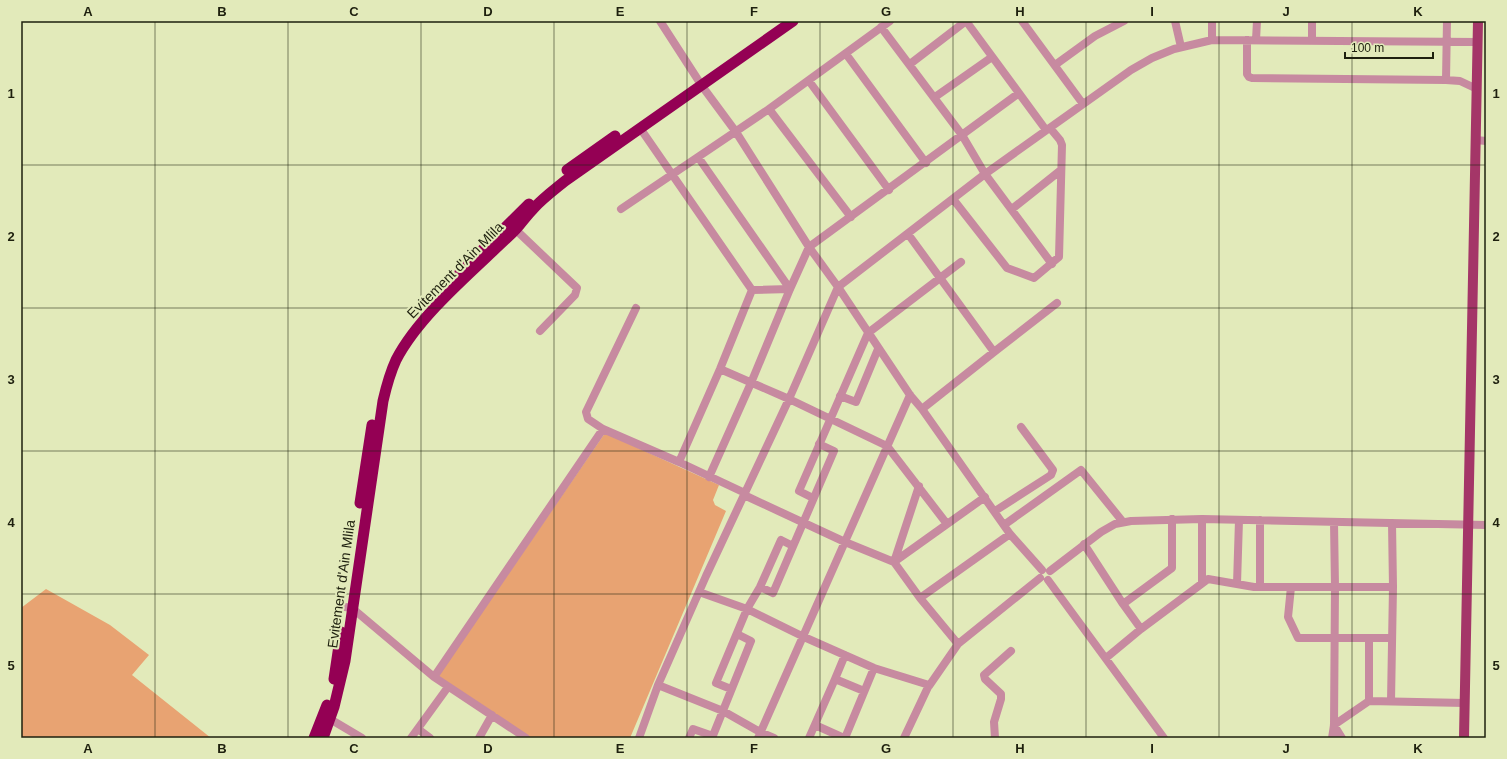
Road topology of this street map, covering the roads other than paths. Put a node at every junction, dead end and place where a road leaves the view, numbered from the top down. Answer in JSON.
{"nodes":[{"id":1,"x":660,"y":21,"type":"edge"},
{"id":2,"x":782,"y":21,"type":"edge"},
{"id":3,"x":793,"y":21,"type":"edge"},
{"id":4,"x":890,"y":21,"type":"edge"},
{"id":5,"x":966,"y":21,"type":"edge"},
{"id":6,"x":1022,"y":21,"type":"edge"},
{"id":7,"x":1124,"y":21,"type":"edge"},
{"id":8,"x":1175,"y":21,"type":"edge"},
{"id":9,"x":1212,"y":21,"type":"edge"},
{"id":10,"x":1257,"y":21,"type":"edge"},
{"id":11,"x":1312,"y":21,"type":"edge"},
{"id":12,"x":1447,"y":21,"type":"edge"},
{"id":13,"x":1478,"y":21,"type":"edge"},
{"id":14,"x":881,"y":27,"type":"junction"},
{"id":15,"x":1212,"y":40,"type":"junction"},
{"id":16,"x":1247,"y":40,"type":"junction"},
{"id":17,"x":1256,"y":40,"type":"junction"},
{"id":18,"x":1312,"y":41,"type":"junction"},
{"id":19,"x":1447,"y":41,"type":"junction"},
{"id":20,"x":1478,"y":42,"type":"junction"},
{"id":21,"x":1181,"y":47,"type":"junction"},
{"id":22,"x":846,"y":54,"type":"junction"},
{"id":23,"x":992,"y":57,"type":"junction"},
{"id":24,"x":910,"y":64,"type":"junction"},
{"id":25,"x":1055,"y":66,"type":"junction"},
{"id":26,"x":1446,"y":80,"type":"junction"},
{"id":27,"x":809,"y":81,"type":"junction"},
{"id":28,"x":700,"y":83,"type":"junction"},
{"id":29,"x":1477,"y":89,"type":"junction"},
{"id":30,"x":1019,"y":93,"type":"junction"},
{"id":31,"x":935,"y":97,"type":"junction"},
{"id":32,"x":1083,"y":104,"type":"junction"},
{"id":33,"x":769,"y":110,"type":"junction"},
{"id":34,"x":640,"y":128,"type":"junction"},
{"id":35,"x":1048,"y":129,"type":"junction"},
{"id":36,"x":736,"y":132,"type":"junction"},
{"id":37,"x":962,"y":135,"type":"junction"},
{"id":38,"x":1481,"y":140,"type":"edge"},
{"id":39,"x":698,"y":157,"type":"junction"},
{"id":40,"x":926,"y":163,"type":"junction"},
{"id":41,"x":1061,"y":170,"type":"junction"},
{"id":42,"x":985,"y":174,"type":"junction"},
{"id":43,"x":673,"y":175,"type":"junction"},
{"id":44,"x":889,"y":190,"type":"junction"},
{"id":45,"x":954,"y":199,"type":"junction"},
{"id":46,"x":621,"y":209,"type":"dead end"},
{"id":47,"x":1012,"y":209,"type":"junction"},
{"id":48,"x":851,"y":217,"type":"junction"},
{"id":49,"x":516,"y":230,"type":"junction"},
{"id":50,"x":908,"y":234,"type":"junction"},
{"id":51,"x":809,"y":247,"type":"junction"},
{"id":52,"x":961,"y":262,"type":"dead end"},
{"id":53,"x":1052,"y":264,"type":"junction"},
{"id":54,"x":940,"y":277,"type":"junction"},
{"id":55,"x":838,"y":287,"type":"junction"},
{"id":56,"x":790,"y":289,"type":"junction"},
{"id":57,"x":752,"y":290,"type":"junction"},
{"id":58,"x":1057,"y":303,"type":"dead end"},
{"id":59,"x":636,"y":308,"type":"dead end"},
{"id":60,"x":540,"y":331,"type":"dead end"},
{"id":61,"x":868,"y":333,"type":"junction"},
{"id":62,"x":878,"y":349,"type":"junction"},
{"id":63,"x":994,"y":352,"type":"junction"},
{"id":64,"x":720,"y":369,"type":"junction"},
{"id":65,"x":751,"y":383,"type":"junction"},
{"id":66,"x":910,"y":395,"type":"junction"},
{"id":67,"x":840,"y":396,"type":"junction"},
{"id":68,"x":789,"y":399,"type":"junction"},
{"id":69,"x":922,"y":408,"type":"junction"},
{"id":70,"x":830,"y":418,"type":"junction"},
{"id":71,"x":1021,"y":427,"type":"dead end"},
{"id":72,"x":603,"y":429,"type":"junction"},
{"id":73,"x":819,"y":444,"type":"junction"},
{"id":74,"x":887,"y":446,"type":"junction"},
{"id":75,"x":679,"y":462,"type":"junction"},
{"id":76,"x":709,"y":477,"type":"junction"},
{"id":77,"x":919,"y":486,"type":"junction"},
{"id":78,"x":744,"y":494,"type":"junction"},
{"id":79,"x":985,"y":497,"type":"junction"},
{"id":80,"x":813,"y":498,"type":"junction"},
{"id":81,"x":995,"y":511,"type":"junction"},
{"id":82,"x":1202,"y":519,"type":"junction"},
{"id":83,"x":1172,"y":520,"type":"junction"},
{"id":84,"x":1239,"y":520,"type":"junction"},
{"id":85,"x":1260,"y":520,"type":"junction"},
{"id":86,"x":1123,"y":522,"type":"junction"},
{"id":87,"x":1334,"y":522,"type":"junction"},
{"id":88,"x":803,"y":523,"type":"junction"},
{"id":89,"x":1392,"y":523,"type":"junction"},
{"id":90,"x":947,"y":524,"type":"junction"},
{"id":91,"x":1468,"y":525,"type":"junction"},
{"id":92,"x":1486,"y":525,"type":"edge"},
{"id":93,"x":1004,"y":526,"type":"junction"},
{"id":94,"x":1010,"y":534,"type":"junction"},
{"id":95,"x":846,"y":542,"type":"junction"},
{"id":96,"x":1084,"y":544,"type":"junction"},
{"id":97,"x":793,"y":546,"type":"junction"},
{"id":98,"x":894,"y":562,"type":"junction"},
{"id":99,"x":1046,"y":570,"type":"junction"},
{"id":100,"x":1044,"y":579,"type":"junction"},
{"id":101,"x":1202,"y":583,"type":"junction"},
{"id":102,"x":1237,"y":584,"type":"junction"},
{"id":103,"x":760,"y":587,"type":"junction"},
{"id":104,"x":1260,"y":587,"type":"junction"},
{"id":105,"x":1291,"y":587,"type":"junction"},
{"id":106,"x":1335,"y":587,"type":"junction"},
{"id":107,"x":1393,"y":587,"type":"junction"},
{"id":108,"x":699,"y":592,"type":"junction"},
{"id":109,"x":920,"y":598,"type":"junction"},
{"id":110,"x":1123,"y":604,"type":"junction"},
{"id":111,"x":349,"y":608,"type":"junction"},
{"id":112,"x":747,"y":609,"type":"junction"},
{"id":113,"x":1141,"y":629,"type":"junction"},
{"id":114,"x":737,"y":634,"type":"junction"},
{"id":115,"x":804,"y":637,"type":"junction"},
{"id":116,"x":1334,"y":638,"type":"junction"},
{"id":117,"x":1369,"y":638,"type":"junction"},
{"id":118,"x":1392,"y":638,"type":"junction"},
{"id":119,"x":958,"y":644,"type":"junction"},
{"id":120,"x":1011,"y":651,"type":"dead end"},
{"id":121,"x":845,"y":655,"type":"junction"},
{"id":122,"x":1106,"y":658,"type":"junction"},
{"id":123,"x":874,"y":668,"type":"junction"},
{"id":124,"x":434,"y":677,"type":"junction"},
{"id":125,"x":835,"y":679,"type":"junction"},
{"id":126,"x":658,"y":685,"type":"junction"},
{"id":127,"x":929,"y":686,"type":"junction"},
{"id":128,"x":448,"y":687,"type":"junction"},
{"id":129,"x":731,"y":689,"type":"junction"},
{"id":130,"x":864,"y":691,"type":"junction"},
{"id":131,"x":1369,"y":701,"type":"junction"},
{"id":132,"x":1391,"y":701,"type":"junction"},
{"id":133,"x":1465,"y":703,"type":"junction"},
{"id":134,"x":723,"y":711,"type":"junction"},
{"id":135,"x":492,"y":715,"type":"junction"},
{"id":136,"x":330,"y":719,"type":"junction"},
{"id":137,"x":815,"y":725,"type":"junction"},
{"id":138,"x":1334,"y":725,"type":"junction"},
{"id":139,"x":418,"y":729,"type":"junction"},
{"id":140,"x":759,"y":735,"type":"edge"},
{"id":141,"x":713,"y":737,"type":"edge"},
{"id":142,"x":314,"y":738,"type":"edge"},
{"id":143,"x":323,"y":738,"type":"edge"},
{"id":144,"x":362,"y":738,"type":"edge"},
{"id":145,"x":411,"y":738,"type":"edge"},
{"id":146,"x":430,"y":738,"type":"edge"},
{"id":147,"x":479,"y":738,"type":"edge"},
{"id":148,"x":526,"y":738,"type":"edge"},
{"id":149,"x":639,"y":738,"type":"edge"},
{"id":150,"x":689,"y":738,"type":"edge"},
{"id":151,"x":774,"y":738,"type":"edge"},
{"id":152,"x":809,"y":738,"type":"edge"},
{"id":153,"x":845,"y":738,"type":"edge"},
{"id":154,"x":904,"y":738,"type":"edge"},
{"id":155,"x":995,"y":738,"type":"edge"},
{"id":156,"x":1164,"y":738,"type":"edge"},
{"id":157,"x":1332,"y":738,"type":"edge"},
{"id":158,"x":1342,"y":738,"type":"edge"},
{"id":159,"x":1464,"y":738,"type":"edge"}],
"edges":[{"from":1,"to":28,"type":"street"},
{"from":2,"to":28,"type":"highway","name":"Evitement d'Ain Mlila"},
{"from":3,"to":28,"type":"highway","name":"Evitement d'Ain Mlila"},
{"from":4,"to":14,"type":"street"},
{"from":5,"to":23,"type":"street"},
{"from":5,"to":24,"type":"street"},
{"from":6,"to":25,"type":"street"},
{"from":7,"to":25,"type":"street"},
{"from":8,"to":21,"type":"street"},
{"from":9,"to":15,"type":"street"},
{"from":10,"to":17,"type":"street"},
{"from":11,"to":18,"type":"street"},
{"from":12,"to":19,"type":"street"},
{"from":13,"to":20,"type":"main road"},
{"from":14,"to":22,"type":"street"},
{"from":14,"to":24,"type":"street"},
{"from":15,"to":16,"type":"street"},
{"from":15,"to":21,"type":"street"},
{"from":16,"to":17,"type":"street"},
{"from":16,"to":26,"type":"street"},
{"from":17,"to":18,"type":"street"},
{"from":18,"to":19,"type":"street"},
{"from":19,"to":20,"type":"street"},
{"from":19,"to":26,"type":"street"},
{"from":20,"to":29,"type":"main road"},
{"from":21,"to":32,"type":"street"},
{"from":22,"to":27,"type":"street"},
{"from":22,"to":40,"type":"street"},
{"from":23,"to":30,"type":"street"},
{"from":23,"to":31,"type":"street"},
{"from":24,"to":31,"type":"street"},
{"from":25,"to":32,"type":"street"},
{"from":26,"to":29,"type":"street"},
{"from":27,"to":33,"type":"street"},
{"from":27,"to":44,"type":"street"},
{"from":28,"to":34,"type":"highway","name":"Evitement d'Ain Mlila"},
{"from":28,"to":36,"type":"street"},
{"from":28,"to":111,"type":"highway","name":"Evitement d'Ain Mlila"},
{"from":29,"to":38,"type":"main road"},
{"from":30,"to":35,"type":"street"},
{"from":30,"to":37,"type":"street"},
{"from":31,"to":37,"type":"street"},
{"from":32,"to":35,"type":"street"},
{"from":33,"to":36,"type":"street"},
{"from":33,"to":48,"type":"street"},
{"from":34,"to":43,"type":"street"},
{"from":34,"to":49,"type":"highway","name":"Evitement d'Ain Mlila"},
{"from":35,"to":41,"type":"street"},
{"from":35,"to":42,"type":"street"},
{"from":36,"to":39,"type":"street"},
{"from":36,"to":51,"type":"street"},
{"from":37,"to":40,"type":"street"},
{"from":37,"to":42,"type":"street"},
{"from":38,"to":91,"type":"main road"},
{"from":39,"to":43,"type":"street"},
{"from":39,"to":56,"type":"street"},
{"from":40,"to":44,"type":"street"},
{"from":41,"to":47,"type":"street"},
{"from":41,"to":53,"type":"street"},
{"from":42,"to":45,"type":"street"},
{"from":42,"to":47,"type":"street"},
{"from":43,"to":46,"type":"street"},
{"from":43,"to":57,"type":"street"},
{"from":44,"to":48,"type":"street"},
{"from":45,"to":50,"type":"street"},
{"from":45,"to":53,"type":"street"},
{"from":47,"to":53,"type":"street"},
{"from":48,"to":51,"type":"street"},
{"from":49,"to":60,"type":"street"},
{"from":49,"to":111,"type":"highway","name":"Evitement d'Ain Mlila"},
{"from":50,"to":54,"type":"street"},
{"from":50,"to":55,"type":"street"},
{"from":51,"to":55,"type":"street"},
{"from":51,"to":56,"type":"street"},
{"from":52,"to":54,"type":"street"},
{"from":54,"to":61,"type":"street"},
{"from":54,"to":63,"type":"street"},
{"from":55,"to":61,"type":"street"},
{"from":55,"to":68,"type":"street"},
{"from":56,"to":57,"type":"street"},
{"from":56,"to":65,"type":"street"},
{"from":57,"to":64,"type":"street"},
{"from":58,"to":63,"type":"street"},
{"from":59,"to":72,"type":"street"},
{"from":61,"to":62,"type":"street"},
{"from":61,"to":67,"type":"street"},
{"from":62,"to":66,"type":"street"},
{"from":62,"to":67,"type":"street"},
{"from":63,"to":69,"type":"street"},
{"from":64,"to":65,"type":"street"},
{"from":64,"to":75,"type":"street"},
{"from":65,"to":68,"type":"street"},
{"from":65,"to":76,"type":"street"},
{"from":66,"to":69,"type":"street"},
{"from":66,"to":74,"type":"street"},
{"from":67,"to":70,"type":"street"},
{"from":68,"to":70,"type":"street"},
{"from":68,"to":78,"type":"street"},
{"from":69,"to":79,"type":"street"},
{"from":70,"to":73,"type":"street"},
{"from":70,"to":74,"type":"street"},
{"from":71,"to":81,"type":"street"},
{"from":72,"to":75,"type":"street"},
{"from":72,"to":124,"type":"street"},
{"from":73,"to":80,"type":"street"},
{"from":73,"to":80,"type":"street"},
{"from":74,"to":77,"type":"street"},
{"from":74,"to":95,"type":"street"},
{"from":75,"to":76,"type":"street"},
{"from":76,"to":78,"type":"street"},
{"from":77,"to":90,"type":"street"},
{"from":77,"to":98,"type":"street"},
{"from":78,"to":88,"type":"street"},
{"from":78,"to":108,"type":"street"},
{"from":79,"to":81,"type":"street"},
{"from":79,"to":90,"type":"street"},
{"from":80,"to":88,"type":"street"},
{"from":81,"to":93,"type":"street"},
{"from":82,"to":83,"type":"street"},
{"from":82,"to":84,"type":"street"},
{"from":82,"to":101,"type":"street"},
{"from":83,"to":86,"type":"street"},
{"from":83,"to":110,"type":"street"},
{"from":84,"to":85,"type":"street"},
{"from":84,"to":102,"type":"street"},
{"from":85,"to":87,"type":"street"},
{"from":85,"to":104,"type":"street"},
{"from":86,"to":93,"type":"street"},
{"from":86,"to":96,"type":"street"},
{"from":87,"to":89,"type":"street"},
{"from":87,"to":106,"type":"street"},
{"from":88,"to":95,"type":"street"},
{"from":88,"to":97,"type":"street"},
{"from":89,"to":91,"type":"street"},
{"from":89,"to":107,"type":"street"},
{"from":90,"to":98,"type":"street"},
{"from":91,"to":92,"type":"street"},
{"from":91,"to":133,"type":"main road"},
{"from":93,"to":94,"type":"street"},
{"from":94,"to":99,"type":"street"},
{"from":94,"to":109,"type":"street"},
{"from":95,"to":98,"type":"street"},
{"from":95,"to":115,"type":"street"},
{"from":96,"to":99,"type":"street"},
{"from":96,"to":110,"type":"street"},
{"from":97,"to":103,"type":"street"},
{"from":97,"to":103,"type":"street"},
{"from":98,"to":109,"type":"street"},
{"from":99,"to":100,"type":"street"},
{"from":100,"to":119,"type":"street"},
{"from":100,"to":122,"type":"street"},
{"from":101,"to":102,"type":"street"},
{"from":101,"to":113,"type":"street"},
{"from":102,"to":104,"type":"street"},
{"from":103,"to":112,"type":"street"},
{"from":104,"to":105,"type":"street"},
{"from":105,"to":106,"type":"street"},
{"from":105,"to":116,"type":"street"},
{"from":106,"to":107,"type":"street"},
{"from":106,"to":116,"type":"street"},
{"from":107,"to":118,"type":"street"},
{"from":108,"to":112,"type":"street"},
{"from":108,"to":126,"type":"street"},
{"from":109,"to":119,"type":"street"},
{"from":110,"to":113,"type":"street"},
{"from":111,"to":124,"type":"street"},
{"from":111,"to":136,"type":"highway","name":"Evitement d'Ain Mlila"},
{"from":111,"to":142,"type":"highway","name":"Evitement d'Ain Mlila"},
{"from":112,"to":114,"type":"street"},
{"from":112,"to":115,"type":"street"},
{"from":113,"to":122,"type":"street"},
{"from":114,"to":129,"type":"street"},
{"from":114,"to":129,"type":"street"},
{"from":115,"to":121,"type":"street"},
{"from":115,"to":140,"type":"street"},
{"from":116,"to":117,"type":"street"},
{"from":116,"to":138,"type":"street"},
{"from":117,"to":118,"type":"street"},
{"from":117,"to":131,"type":"street"},
{"from":118,"to":132,"type":"street"},
{"from":119,"to":127,"type":"street"},
{"from":120,"to":155,"type":"street"},
{"from":121,"to":123,"type":"street"},
{"from":121,"to":125,"type":"street"},
{"from":122,"to":156,"type":"street"},
{"from":123,"to":127,"type":"street"},
{"from":123,"to":130,"type":"street"},
{"from":124,"to":128,"type":"street"},
{"from":125,"to":130,"type":"street"},
{"from":125,"to":137,"type":"street"},
{"from":126,"to":134,"type":"street"},
{"from":126,"to":149,"type":"street"},
{"from":127,"to":154,"type":"street"},
{"from":128,"to":135,"type":"street"},
{"from":128,"to":139,"type":"street"},
{"from":129,"to":134,"type":"street"},
{"from":130,"to":153,"type":"street"},
{"from":131,"to":132,"type":"street"},
{"from":131,"to":138,"type":"street"},
{"from":132,"to":133,"type":"street"},
{"from":133,"to":159,"type":"main road"},
{"from":134,"to":140,"type":"street"},
{"from":134,"to":141,"type":"street"},
{"from":135,"to":147,"type":"street"},
{"from":135,"to":148,"type":"street"},
{"from":136,"to":143,"type":"highway","name":"Evitement d'Ain Mlila"},
{"from":136,"to":144,"type":"street"},
{"from":137,"to":152,"type":"street"},
{"from":137,"to":153,"type":"street"},
{"from":138,"to":157,"type":"street"},
{"from":138,"to":158,"type":"street"},
{"from":139,"to":145,"type":"street"},
{"from":139,"to":146,"type":"street"},
{"from":140,"to":151,"type":"street"},
{"from":141,"to":150,"type":"street"}]}
